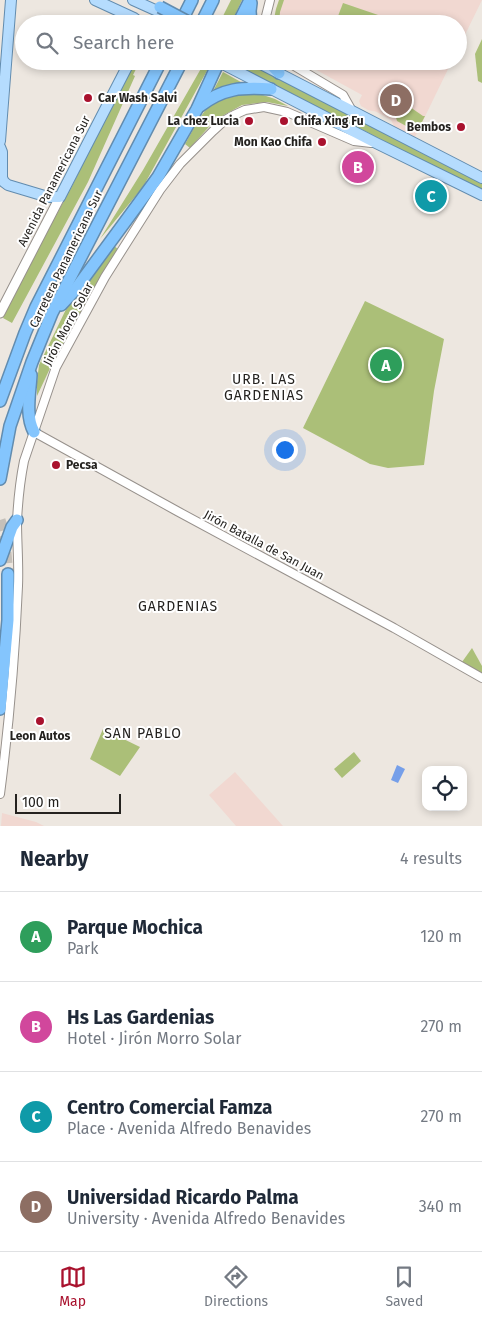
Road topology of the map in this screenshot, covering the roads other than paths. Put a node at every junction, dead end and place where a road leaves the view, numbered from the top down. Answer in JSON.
{"nodes":[{"id":1,"x":11,"y":0,"type":"edge"},
{"id":2,"x":95,"y":0,"type":"edge"},
{"id":3,"x":133,"y":0,"type":"edge"},
{"id":4,"x":192,"y":0,"type":"edge"},
{"id":5,"x":212,"y":0,"type":"edge"},
{"id":6,"x":250,"y":0,"type":"edge"},
{"id":7,"x":270,"y":0,"type":"edge"},
{"id":8,"x":156,"y":8,"type":"junction"},
{"id":9,"x":124,"y":14,"type":"joint"},
{"id":10,"x":172,"y":15,"type":"edge"},
{"id":11,"x":184,"y":15,"type":"edge"},
{"id":12,"x":205,"y":15,"type":"edge"},
{"id":13,"x":242,"y":15,"type":"edge"},
{"id":14,"x":250,"y":15,"type":"edge"},
{"id":15,"x":267,"y":15,"type":"edge"},
{"id":16,"x":125,"y":70,"type":"edge"},
{"id":17,"x":156,"y":70,"type":"edge"},
{"id":18,"x":177,"y":70,"type":"edge"},
{"id":19,"x":214,"y":70,"type":"edge"},
{"id":20,"x":234,"y":70,"type":"edge"},
{"id":21,"x":273,"y":70,"type":"edge"},
{"id":22,"x":276,"y":70,"type":"edge"},
{"id":23,"x":301,"y":70,"type":"edge"},
{"id":24,"x":279,"y":73,"type":"junction"},
{"id":25,"x":271,"y":89,"type":"junction"},
{"id":26,"x":197,"y":109,"type":"junction"},
{"id":27,"x":352,"y":111,"type":"junction"},
{"id":28,"x":0,"y":141,"type":"edge"},
{"id":29,"x":376,"y":143,"type":"junction"},
{"id":30,"x":0,"y":148,"type":"edge"},
{"id":31,"x":482,"y":178,"type":"edge"},
{"id":32,"x":482,"y":195,"type":"edge"},
{"id":33,"x":60,"y":197,"type":"junction"},
{"id":34,"x":0,"y":313,"type":"edge"},
{"id":35,"x":52,"y":313,"type":"junction"},
{"id":36,"x":32,"y":362,"type":"junction"},
{"id":37,"x":0,"y":400,"type":"edge"},
{"id":38,"x":34,"y":432,"type":"junction"},
{"id":39,"x":0,"y":479,"type":"edge"},
{"id":40,"x":17,"y":520,"type":"junction"},
{"id":41,"x":0,"y":560,"type":"edge"},
{"id":42,"x":8,"y":574,"type":"tunnel mouth"},
{"id":43,"x":482,"y":678,"type":"edge"},
{"id":44,"x":0,"y":708,"type":"edge"},
{"id":45,"x":0,"y":794,"type":"edge"}],
"edges":[{"from":1,"to":28,"type":"main road"},
{"from":2,"to":9,"type":"main road"},
{"from":3,"to":8,"type":"main road"},
{"from":4,"to":11,"type":"highway"},
{"from":5,"to":12,"type":"highway"},
{"from":6,"to":13,"type":"highway"},
{"from":6,"to":14,"type":"highway"},
{"from":7,"to":15,"type":"street"},
{"from":8,"to":9,"type":"main road"},
{"from":8,"to":10,"type":"highway","bridge":true},
{"from":16,"to":33,"type":"main road","name":"Avenida Panamericana Sur"},
{"from":17,"to":37,"type":"highway","name":"Carretera Panamericana Sur"},
{"from":18,"to":35,"type":"highway","name":"Carretera Panamericana Sur"},
{"from":19,"to":26,"type":"highway"},
{"from":20,"to":25,"type":"main road"},
{"from":21,"to":24,"type":"main road"},
{"from":22,"to":24,"type":"highway"},
{"from":23,"to":27,"type":"street"},
{"from":24,"to":27,"type":"main road"},
{"from":25,"to":26,"type":"highway"},
{"from":25,"to":29,"type":"main road"},
{"from":26,"to":35,"type":"highway"},
{"from":27,"to":31,"type":"main road"},
{"from":29,"to":32,"type":"main road"},
{"from":29,"to":38,"type":"street","name":"Jirón Morro Solar"},
{"from":30,"to":33,"type":"main road"},
{"from":33,"to":34,"type":"main road","name":"Avenida Panamericana Sur"},
{"from":35,"to":36,"type":"highway","name":"Carretera Panamericana Sur"},
{"from":36,"to":38,"type":"highway"},
{"from":36,"to":39,"type":"highway","name":"Carretera Panamericana Sur"},
{"from":38,"to":40,"type":"street","name":"Jirón Morro Solar"},
{"from":38,"to":43,"type":"street","name":"Jirón Batalla de San Juan"},
{"from":40,"to":41,"type":"highway"},
{"from":40,"to":45,"type":"street","name":"Jirón Morro Solar"},
{"from":42,"to":44,"type":"highway"}]}
